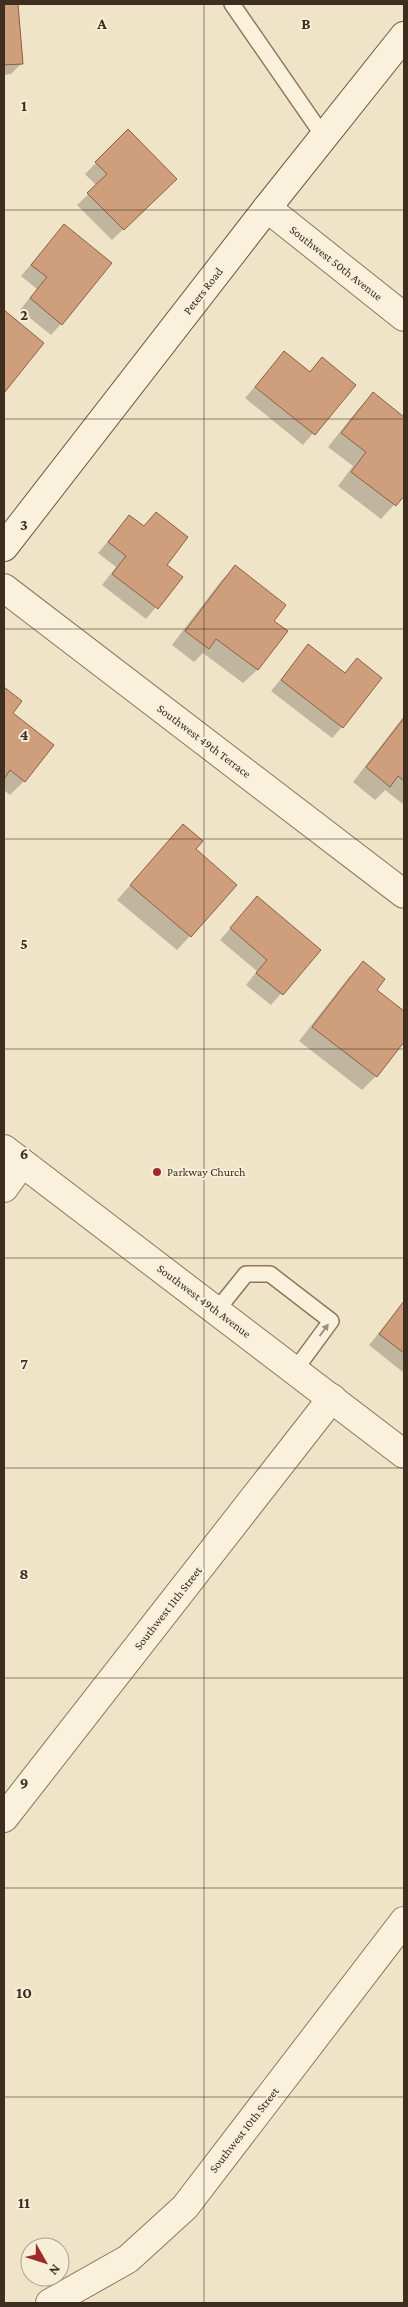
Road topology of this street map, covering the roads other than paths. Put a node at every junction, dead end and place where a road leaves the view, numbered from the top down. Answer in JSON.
{"nodes":[{"id":1,"x":232,"y":4,"type":"edge"},
{"id":2,"x":404,"y":36,"type":"edge"},
{"id":3,"x":324,"y":137,"type":"junction"},
{"id":4,"x":267,"y":208,"type":"junction"},
{"id":5,"x":404,"y":317,"type":"edge"},
{"id":6,"x":4,"y":547,"type":"edge"},
{"id":7,"x":4,"y":588,"type":"edge"},
{"id":8,"x":404,"y":894,"type":"edge"},
{"id":9,"x":13,"y":1156,"type":"edge"},
{"id":10,"x":4,"y":1188,"type":"edge"},
{"id":11,"x":217,"y":1310,"type":"junction"},
{"id":12,"x":295,"y":1370,"type":"junction"},
{"id":13,"x":332,"y":1398,"type":"junction"},
{"id":14,"x":404,"y":1454,"type":"edge"},
{"id":15,"x":4,"y":1818,"type":"edge"},
{"id":16,"x":404,"y":1922,"type":"edge"},
{"id":17,"x":50,"y":2303,"type":"edge"}],
"edges":[{"from":1,"to":3,"type":"lane"},
{"from":2,"to":3,"type":"street","name":"Peters Road"},
{"from":3,"to":4,"type":"street","name":"Peters Road"},
{"from":4,"to":5,"type":"street","name":"Southwest 50th Avenue"},
{"from":4,"to":6,"type":"street","name":"Peters Road"},
{"from":7,"to":8,"type":"street","name":"Southwest 49th Terrace"},
{"from":9,"to":10,"type":"street"},
{"from":9,"to":11,"type":"street","name":"Southwest 49th Avenue"},
{"from":11,"to":12,"type":"street","name":"Southwest 49th Avenue"},
{"from":12,"to":11,"type":"lane","one_way":true},
{"from":12,"to":13,"type":"street","name":"Southwest 49th Avenue"},
{"from":13,"to":14,"type":"street","name":"Southwest 49th Avenue"},
{"from":13,"to":15,"type":"street","name":"Southwest 11th Street"},
{"from":16,"to":17,"type":"street","name":"Southwest 10th Street"}]}
